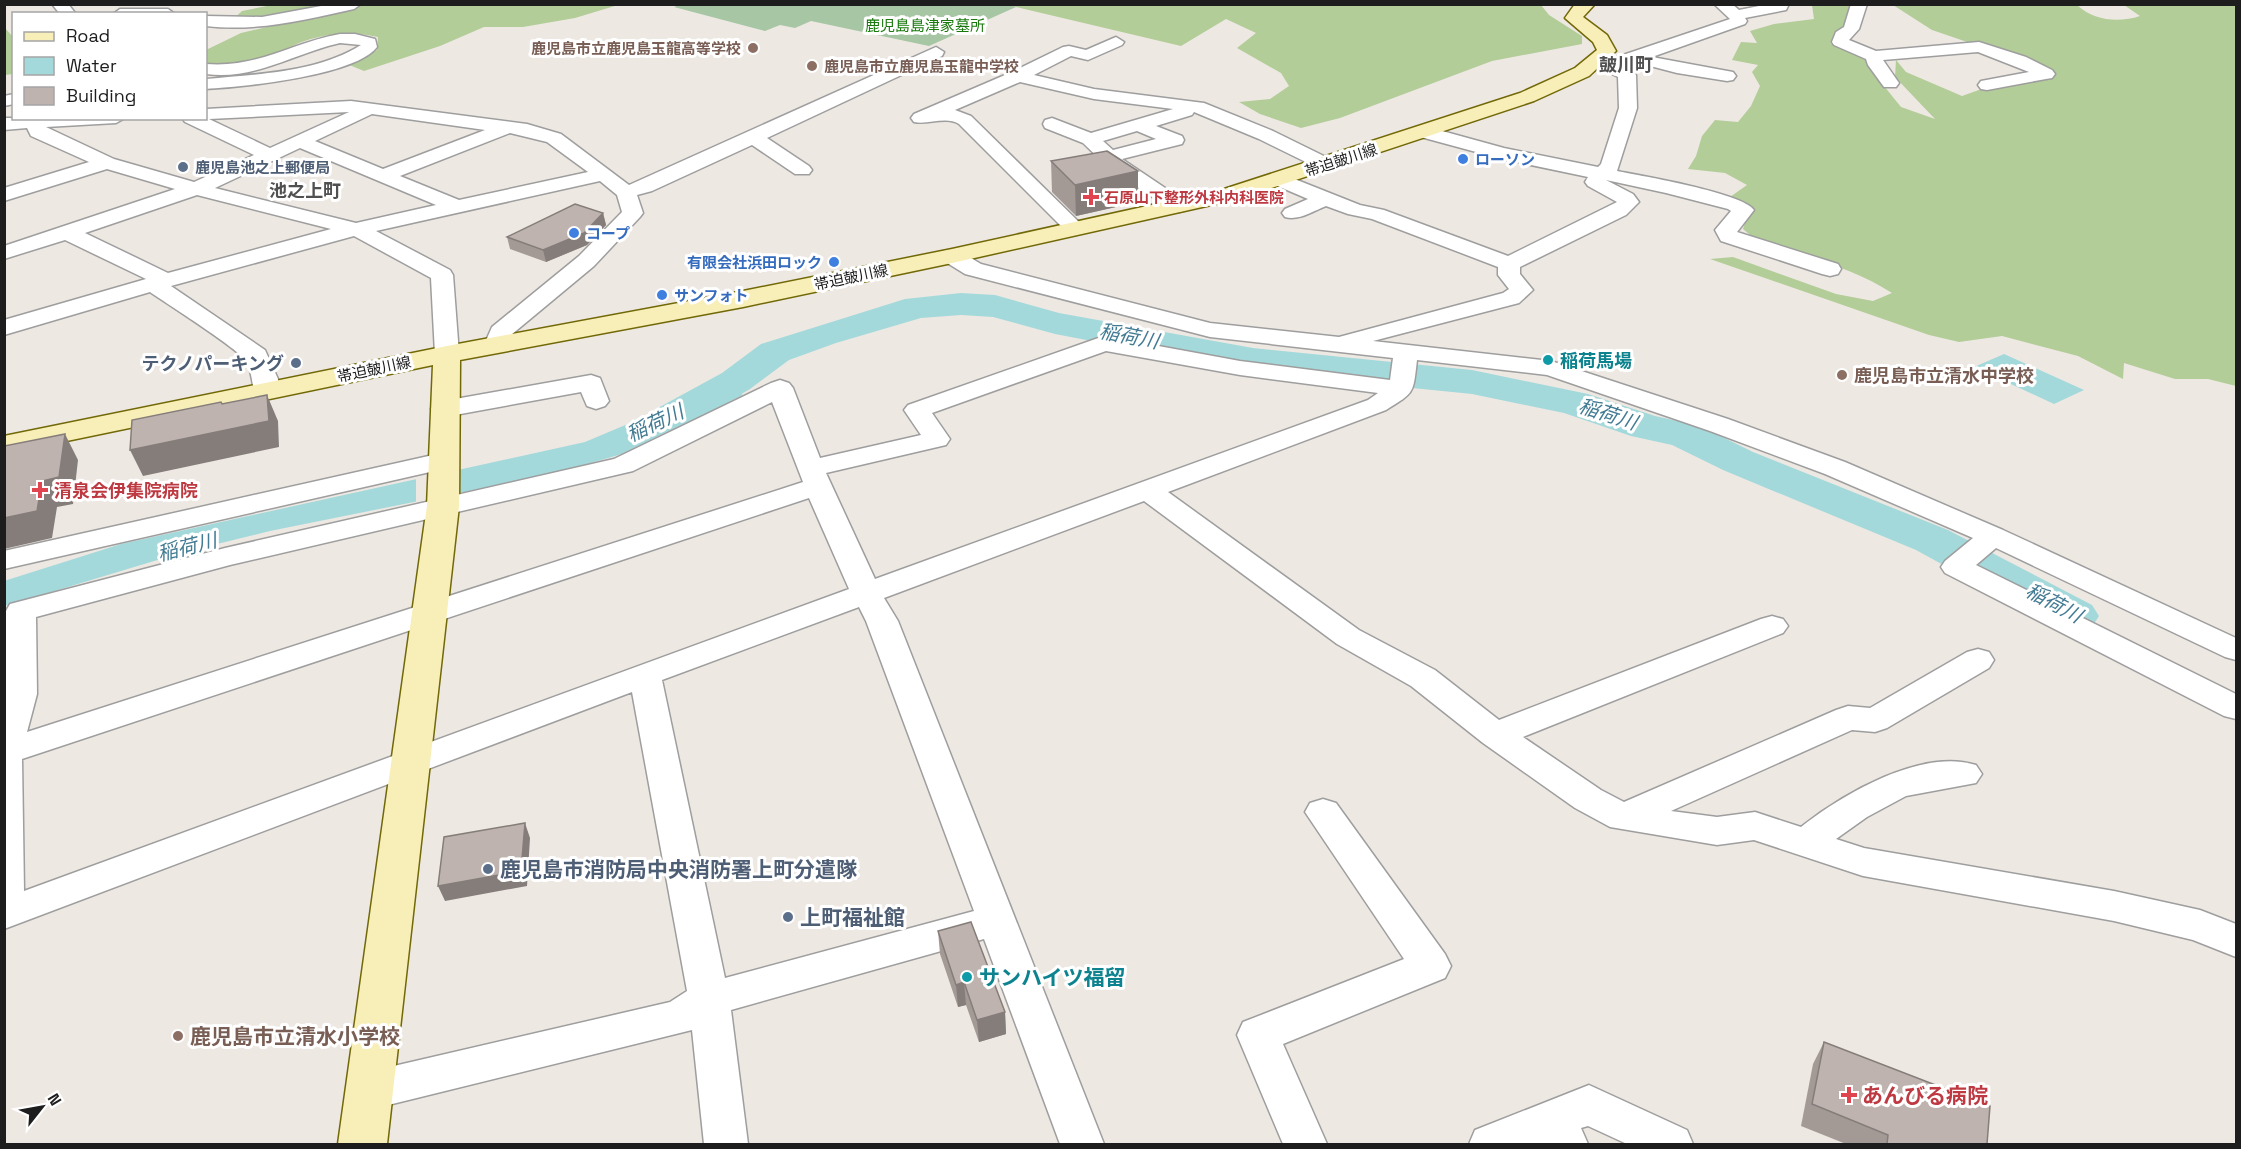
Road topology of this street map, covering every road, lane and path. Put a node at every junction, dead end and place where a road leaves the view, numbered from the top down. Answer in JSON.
{"nodes":[{"id":1,"x":354,"y":4,"type":"edge"},
{"id":2,"x":1587,"y":4,"type":"edge"},
{"id":3,"x":1721,"y":4,"type":"edge"},
{"id":4,"x":1780,"y":4,"type":"edge"},
{"id":5,"x":1859,"y":4,"type":"edge"},
{"id":6,"x":1736,"y":15,"type":"junction"},
{"id":7,"x":207,"y":21,"type":"edge"},
{"id":8,"x":1116,"y":42,"type":"dead end"},
{"id":9,"x":936,"y":52,"type":"dead end"},
{"id":10,"x":1874,"y":56,"type":"junction"},
{"id":11,"x":1616,"y":64,"type":"junction"},
{"id":12,"x":207,"y":69,"type":"edge"},
{"id":13,"x":1018,"y":76,"type":"junction"},
{"id":14,"x":1720,"y":79,"type":"dead end"},
{"id":15,"x":1890,"y":83,"type":"dead end"},
{"id":16,"x":207,"y":84,"type":"edge"},
{"id":17,"x":1987,"y":85,"type":"dead end"},
{"id":18,"x":372,"y":107,"type":"junction"},
{"id":19,"x":1198,"y":107,"type":"junction"},
{"id":20,"x":207,"y":114,"type":"edge"},
{"id":21,"x":84,"y":120,"type":"edge"},
{"id":22,"x":195,"y":120,"type":"edge"},
{"id":23,"x":35,"y":123,"type":"junction"},
{"id":24,"x":4,"y":124,"type":"edge"},
{"id":25,"x":1052,"y":124,"type":"dead end"},
{"id":26,"x":1138,"y":125,"type":"junction"},
{"id":27,"x":510,"y":127,"type":"junction"},
{"id":28,"x":1424,"y":132,"type":"junction"},
{"id":29,"x":753,"y":137,"type":"junction"},
{"id":30,"x":1090,"y":139,"type":"junction"},
{"id":31,"x":301,"y":141,"type":"junction"},
{"id":32,"x":270,"y":155,"type":"junction"},
{"id":33,"x":1108,"y":157,"type":"junction"},
{"id":34,"x":107,"y":163,"type":"junction"},
{"id":35,"x":1325,"y":164,"type":"junction"},
{"id":36,"x":802,"y":170,"type":"dead end"},
{"id":37,"x":604,"y":174,"type":"junction"},
{"id":38,"x":1599,"y":175,"type":"junction"},
{"id":39,"x":382,"y":176,"type":"junction"},
{"id":40,"x":1280,"y":180,"type":"junction"},
{"id":41,"x":196,"y":189,"type":"junction"},
{"id":42,"x":4,"y":195,"type":"edge"},
{"id":43,"x":1327,"y":198,"type":"junction"},
{"id":44,"x":629,"y":202,"type":"junction"},
{"id":45,"x":454,"y":205,"type":"junction"},
{"id":46,"x":1179,"y":206,"type":"junction"},
{"id":47,"x":1292,"y":213,"type":"dead end"},
{"id":48,"x":356,"y":229,"type":"junction"},
{"id":49,"x":1076,"y":229,"type":"junction"},
{"id":50,"x":68,"y":233,"type":"junction"},
{"id":51,"x":4,"y":252,"type":"edge"},
{"id":52,"x":952,"y":256,"type":"junction"},
{"id":53,"x":1509,"y":264,"type":"junction"},
{"id":54,"x":1830,"y":269,"type":"dead end"},
{"id":55,"x":160,"y":282,"type":"junction"},
{"id":56,"x":4,"y":328,"type":"edge"},
{"id":57,"x":496,"y":345,"type":"junction"},
{"id":58,"x":1328,"y":345,"type":"junction"},
{"id":59,"x":447,"y":354,"type":"junction"},
{"id":60,"x":1406,"y":355,"type":"junction"},
{"id":61,"x":1401,"y":388,"type":"junction"},
{"id":62,"x":266,"y":391,"type":"junction"},
{"id":63,"x":596,"y":401,"type":"dead end"},
{"id":64,"x":444,"y":409,"type":"junction"},
{"id":65,"x":4,"y":445,"type":"edge"},
{"id":66,"x":442,"y":463,"type":"junction"},
{"id":67,"x":814,"y":477,"type":"junction"},
{"id":68,"x":1148,"y":490,"type":"junction"},
{"id":69,"x":443,"y":505,"type":"junction"},
{"id":70,"x":1993,"y":536,"type":"junction"},
{"id":71,"x":4,"y":560,"type":"edge"},
{"id":72,"x":867,"y":595,"type":"junction"},
{"id":73,"x":429,"y":612,"type":"junction"},
{"id":74,"x":1772,"y":626,"type":"dead end"},
{"id":75,"x":2236,"y":650,"type":"edge"},
{"id":76,"x":13,"y":660,"type":"edge"},
{"id":77,"x":1978,"y":660,"type":"dead end"},
{"id":78,"x":645,"y":675,"type":"junction"},
{"id":79,"x":2236,"y":708,"type":"edge"},
{"id":80,"x":1495,"y":735,"type":"junction"},
{"id":81,"x":5,"y":752,"type":"edge"},
{"id":82,"x":410,"y":762,"type":"junction"},
{"id":83,"x":1964,"y":774,"type":"dead end"},
{"id":84,"x":1323,"y":812,"type":"dead end"},
{"id":85,"x":1623,"y":817,"type":"junction"},
{"id":86,"x":1806,"y":843,"type":"junction"},
{"id":87,"x":5,"y":914,"type":"edge"},
{"id":88,"x":998,"y":920,"type":"junction"},
{"id":89,"x":2236,"y":941,"type":"edge"},
{"id":90,"x":709,"y":999,"type":"junction"},
{"id":91,"x":368,"y":1091,"type":"junction"},
{"id":92,"x":1558,"y":1132,"type":"edge"},
{"id":93,"x":362,"y":1144,"type":"edge"},
{"id":94,"x":726,"y":1144,"type":"edge"},
{"id":95,"x":1082,"y":1144,"type":"edge"},
{"id":96,"x":1305,"y":1144,"type":"edge"},
{"id":97,"x":1491,"y":1144,"type":"edge"},
{"id":98,"x":1671,"y":1144,"type":"edge"}],
"edges":[{"from":1,"to":7,"type":"street"},
{"from":2,"to":11,"type":"street"},
{"from":3,"to":6,"type":"street"},
{"from":4,"to":6,"type":"street"},
{"from":5,"to":10,"type":"street"},
{"from":6,"to":11,"type":"street"},
{"from":8,"to":13,"type":"street"},
{"from":9,"to":29,"type":"street"},
{"from":10,"to":15,"type":"street"},
{"from":10,"to":17,"type":"street"},
{"from":11,"to":14,"type":"street"},
{"from":11,"to":28,"type":"street","name":"帯迫皷川線"},
{"from":11,"to":38,"type":"street"},
{"from":12,"to":16,"type":"street"},
{"from":13,"to":19,"type":"street"},
{"from":13,"to":49,"type":"street"},
{"from":18,"to":20,"type":"street"},
{"from":18,"to":27,"type":"street"},
{"from":18,"to":31,"type":"street"},
{"from":19,"to":26,"type":"street"},
{"from":19,"to":35,"type":"street"},
{"from":21,"to":23,"type":"street"},
{"from":22,"to":32,"type":"street"},
{"from":23,"to":24,"type":"street"},
{"from":23,"to":34,"type":"street"},
{"from":25,"to":30,"type":"street"},
{"from":26,"to":30,"type":"street"},
{"from":26,"to":33,"type":"street"},
{"from":27,"to":37,"type":"street"},
{"from":27,"to":39,"type":"street"},
{"from":28,"to":35,"type":"street","name":"帯迫皷川線"},
{"from":28,"to":38,"type":"street"},
{"from":29,"to":36,"type":"street"},
{"from":29,"to":44,"type":"street"},
{"from":30,"to":33,"type":"street"},
{"from":31,"to":32,"type":"street"},
{"from":31,"to":39,"type":"street"},
{"from":32,"to":41,"type":"street"},
{"from":33,"to":46,"type":"street"},
{"from":34,"to":41,"type":"street"},
{"from":34,"to":42,"type":"street"},
{"from":35,"to":40,"type":"street","name":"帯迫皷川線"},
{"from":37,"to":44,"type":"street"},
{"from":37,"to":45,"type":"street"},
{"from":38,"to":53,"type":"street"},
{"from":38,"to":54,"type":"street"},
{"from":39,"to":45,"type":"street"},
{"from":40,"to":43,"type":"street"},
{"from":40,"to":46,"type":"street","name":"帯迫皷川線"},
{"from":41,"to":48,"type":"street"},
{"from":41,"to":50,"type":"street"},
{"from":43,"to":47,"type":"street"},
{"from":43,"to":53,"type":"street"},
{"from":44,"to":57,"type":"street"},
{"from":45,"to":48,"type":"street"},
{"from":46,"to":49,"type":"street","name":"帯迫皷川線"},
{"from":48,"to":55,"type":"street"},
{"from":48,"to":59,"type":"street"},
{"from":49,"to":52,"type":"street","name":"帯迫皷川線"},
{"from":50,"to":51,"type":"street"},
{"from":50,"to":55,"type":"street"},
{"from":52,"to":57,"type":"street","name":"帯迫皷川線"},
{"from":52,"to":58,"type":"street"},
{"from":53,"to":58,"type":"street"},
{"from":55,"to":56,"type":"street"},
{"from":55,"to":62,"type":"street"},
{"from":57,"to":59,"type":"street","name":"帯迫皷川線"},
{"from":58,"to":60,"type":"street"},
{"from":59,"to":62,"type":"street","name":"帯迫皷川線"},
{"from":59,"to":64,"type":"street"},
{"from":60,"to":61,"type":"street"},
{"from":60,"to":70,"type":"street"},
{"from":61,"to":67,"type":"street"},
{"from":61,"to":68,"type":"street"},
{"from":62,"to":65,"type":"street","name":"帯迫皷川線"},
{"from":63,"to":64,"type":"street"},
{"from":64,"to":66,"type":"street"},
{"from":66,"to":69,"type":"street"},
{"from":66,"to":71,"type":"street"},
{"from":67,"to":69,"type":"street"},
{"from":67,"to":72,"type":"street"},
{"from":67,"to":73,"type":"street"},
{"from":68,"to":72,"type":"street"},
{"from":68,"to":80,"type":"street"},
{"from":69,"to":73,"type":"street"},
{"from":69,"to":76,"type":"street"},
{"from":70,"to":75,"type":"street"},
{"from":70,"to":79,"type":"street"},
{"from":72,"to":78,"type":"street"},
{"from":72,"to":88,"type":"street"},
{"from":73,"to":81,"type":"street"},
{"from":73,"to":82,"type":"street"},
{"from":74,"to":80,"type":"street"},
{"from":76,"to":81,"type":"street"},
{"from":77,"to":85,"type":"street"},
{"from":78,"to":82,"type":"street"},
{"from":78,"to":90,"type":"street"},
{"from":80,"to":85,"type":"street"},
{"from":81,"to":87,"type":"street"},
{"from":82,"to":87,"type":"street"},
{"from":82,"to":91,"type":"street"},
{"from":83,"to":86,"type":"street"},
{"from":84,"to":96,"type":"street"},
{"from":85,"to":86,"type":"street"},
{"from":86,"to":89,"type":"street"},
{"from":88,"to":90,"type":"street"},
{"from":88,"to":95,"type":"street"},
{"from":90,"to":91,"type":"street"},
{"from":90,"to":94,"type":"street"},
{"from":91,"to":93,"type":"street"},
{"from":92,"to":97,"type":"street"},
{"from":92,"to":98,"type":"street"}]}
